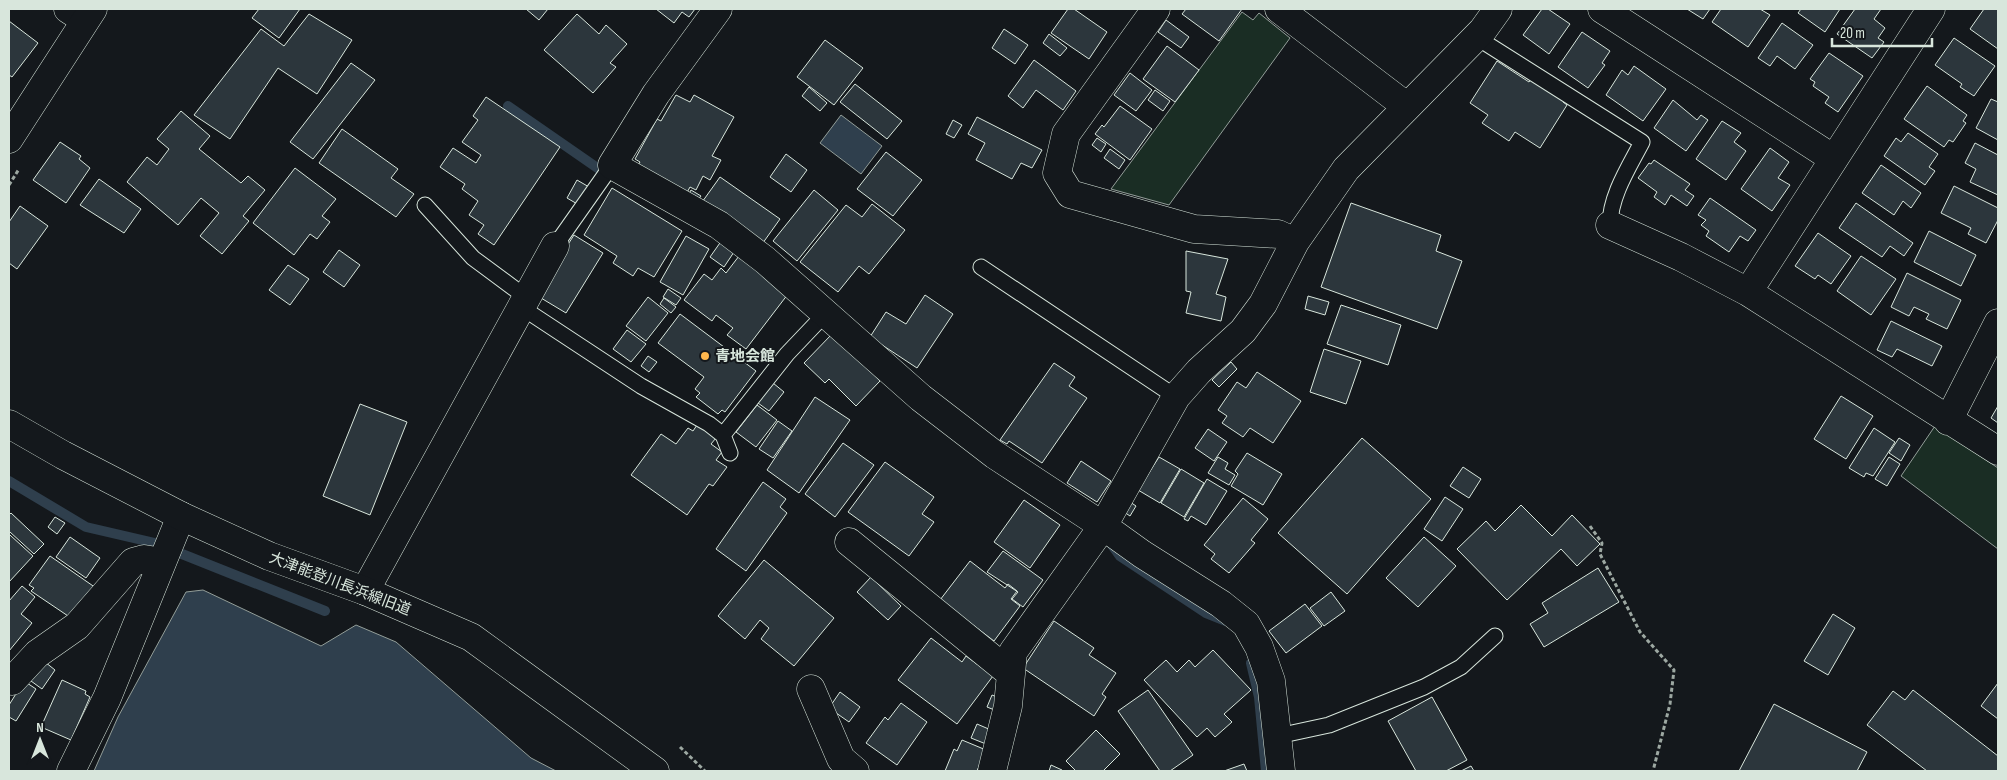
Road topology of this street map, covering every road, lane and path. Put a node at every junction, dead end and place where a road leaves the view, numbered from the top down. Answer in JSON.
{"nodes":[{"id":1,"x":718,"y":9,"type":"edge"},
{"id":2,"x":1156,"y":9,"type":"edge"},
{"id":3,"x":1278,"y":9,"type":"edge"},
{"id":4,"x":1498,"y":9,"type":"edge"},
{"id":5,"x":1602,"y":9,"type":"edge"},
{"id":6,"x":1931,"y":9,"type":"edge"},
{"id":7,"x":82,"y":13,"type":"edge"},
{"id":8,"x":1476,"y":36,"type":"junction"},
{"id":9,"x":1406,"y":106,"type":"junction"},
{"id":10,"x":9,"y":139,"type":"edge"},
{"id":11,"x":1834,"y":159,"type":"junction"},
{"id":12,"x":612,"y":166,"type":"junction"},
{"id":13,"x":425,"y":205,"type":"dead end"},
{"id":14,"x":1610,"y":225,"type":"joint"},
{"id":15,"x":1295,"y":242,"type":"junction"},
{"id":16,"x":555,"y":246,"type":"joint"},
{"id":17,"x":981,"y":267,"type":"dead end"},
{"id":18,"x":1748,"y":292,"type":"junction"},
{"id":19,"x":524,"y":302,"type":"junction"},
{"id":20,"x":826,"y":313,"type":"junction"},
{"id":21,"x":1998,"y":324,"type":"edge"},
{"id":22,"x":1176,"y":397,"type":"junction"},
{"id":23,"x":1948,"y":421,"type":"junction"},
{"id":24,"x":9,"y":424,"type":"edge"},
{"id":25,"x":723,"y":435,"type":"junction"},
{"id":26,"x":1998,"y":451,"type":"edge"},
{"id":27,"x":730,"y":453,"type":"dead end"},
{"id":28,"x":181,"y":516,"type":"junction"},
{"id":29,"x":1103,"y":526,"type":"junction"},
{"id":30,"x":1590,"y":526,"type":"dead end"},
{"id":31,"x":849,"y":542,"type":"dead end"},
{"id":32,"x":162,"y":562,"type":"junction"},
{"id":33,"x":366,"y":591,"type":"junction"},
{"id":34,"x":1495,"y":636,"type":"dead end"},
{"id":35,"x":1010,"y":674,"type":"junction"},
{"id":36,"x":12,"y":681,"type":"dead end"},
{"id":37,"x":811,"y":689,"type":"dead end"},
{"id":38,"x":1278,"y":736,"type":"junction"},
{"id":39,"x":680,"y":746,"type":"dead end"},
{"id":40,"x":71,"y":771,"type":"edge"},
{"id":41,"x":655,"y":771,"type":"edge"},
{"id":42,"x":705,"y":771,"type":"edge"},
{"id":43,"x":855,"y":771,"type":"edge"},
{"id":44,"x":992,"y":771,"type":"edge"},
{"id":45,"x":1281,"y":771,"type":"edge"},
{"id":46,"x":1653,"y":771,"type":"edge"}],
"edges":[{"from":1,"to":12,"type":"street"},
{"from":2,"to":15,"type":"street"},
{"from":3,"to":9,"type":"street"},
{"from":4,"to":8,"type":"street"},
{"from":5,"to":11,"type":"street"},
{"from":6,"to":11,"type":"street"},
{"from":7,"to":10,"type":"street"},
{"from":8,"to":9,"type":"street"},
{"from":8,"to":14,"type":"lane"},
{"from":9,"to":15,"type":"street"},
{"from":11,"to":18,"type":"street"},
{"from":12,"to":16,"type":"lane"},
{"from":12,"to":20,"type":"street"},
{"from":13,"to":19,"type":"lane"},
{"from":14,"to":18,"type":"street"},
{"from":15,"to":22,"type":"street"},
{"from":16,"to":19,"type":"street"},
{"from":17,"to":22,"type":"lane"},
{"from":18,"to":23,"type":"street"},
{"from":19,"to":25,"type":"lane"},
{"from":19,"to":33,"type":"street"},
{"from":20,"to":25,"type":"lane"},
{"from":20,"to":29,"type":"street"},
{"from":21,"to":23,"type":"street"},
{"from":22,"to":29,"type":"street"},
{"from":23,"to":26,"type":"street"},
{"from":24,"to":28,"type":"street","name":"大津能登川長浜線旧道"},
{"from":25,"to":27,"type":"lane"},
{"from":28,"to":32,"type":"street"},
{"from":28,"to":33,"type":"street","name":"大津能登川長浜線旧道"},
{"from":29,"to":35,"type":"street"},
{"from":29,"to":38,"type":"street"},
{"from":30,"to":46,"type":"path"},
{"from":31,"to":35,"type":"street"},
{"from":32,"to":36,"type":"street"},
{"from":32,"to":40,"type":"street"},
{"from":33,"to":41,"type":"street","name":"大津能登川長浜線旧道"},
{"from":34,"to":38,"type":"lane"},
{"from":35,"to":44,"type":"street"},
{"from":37,"to":43,"type":"street"},
{"from":38,"to":45,"type":"street"},
{"from":39,"to":42,"type":"path"}]}
